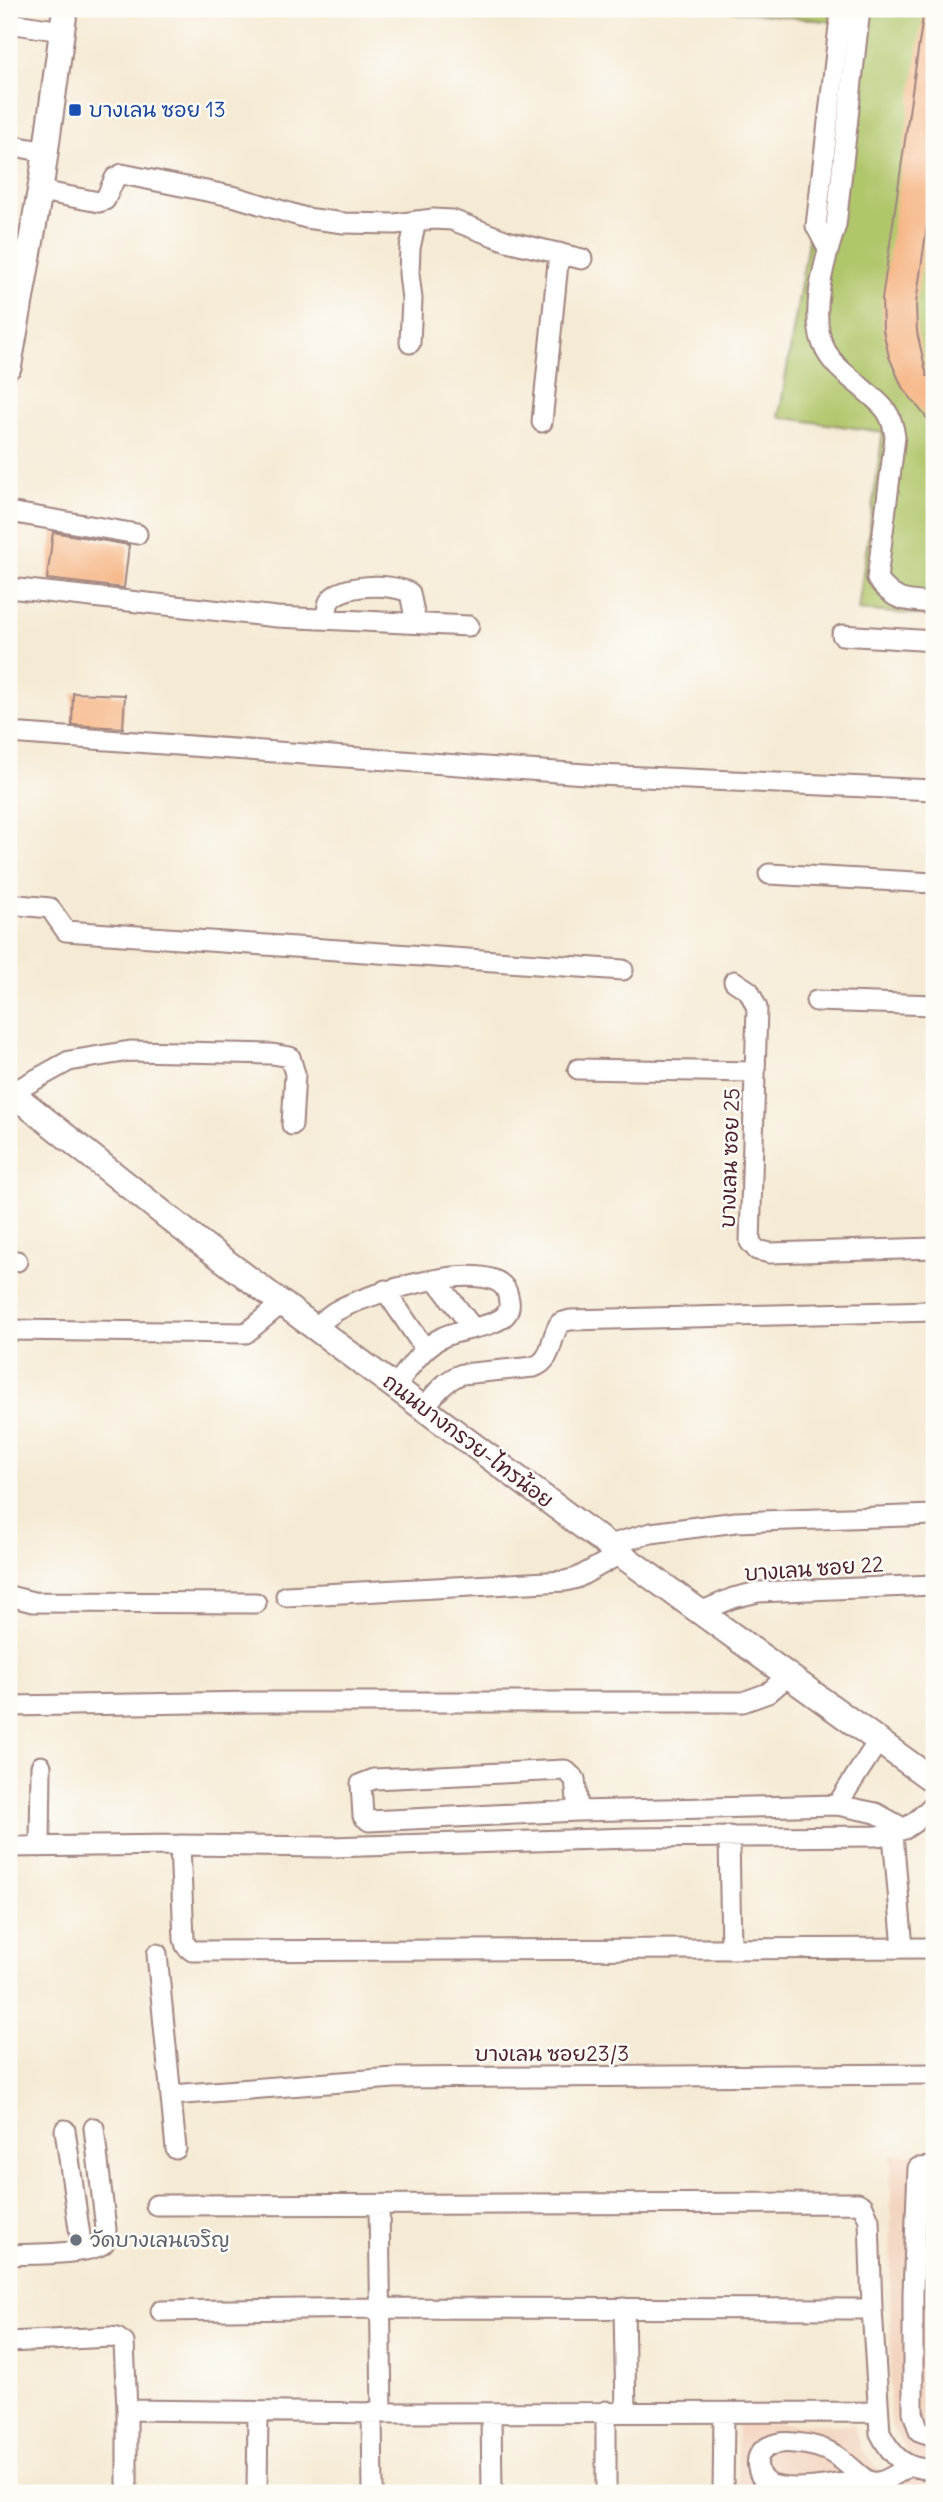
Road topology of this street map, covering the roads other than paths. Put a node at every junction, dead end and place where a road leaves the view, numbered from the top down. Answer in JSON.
{"nodes":[{"id":1,"x":841,"y":9,"type":"edge"},
{"id":2,"x":860,"y":9,"type":"edge"},
{"id":3,"x":64,"y":20,"type":"edge"},
{"id":4,"x":9,"y":23,"type":"edge"},
{"id":5,"x":9,"y":145,"type":"edge"},
{"id":6,"x":46,"y":152,"type":"junction"},
{"id":7,"x":40,"y":191,"type":"junction"},
{"id":8,"x":416,"y":221,"type":"junction"},
{"id":9,"x":828,"y":249,"type":"junction"},
{"id":10,"x":559,"y":253,"type":"junction"},
{"id":11,"x":582,"y":259,"type":"dead end"},
{"id":12,"x":410,"y":343,"type":"dead end"},
{"id":13,"x":9,"y":366,"type":"edge"},
{"id":14,"x":542,"y":422,"type":"dead end"},
{"id":15,"x":9,"y":512,"type":"edge"},
{"id":16,"x":137,"y":534,"type":"dead end"},
{"id":17,"x":9,"y":587,"type":"edge"},
{"id":18,"x":934,"y":603,"type":"edge"},
{"id":19,"x":326,"y":619,"type":"junction"},
{"id":20,"x":416,"y":623,"type":"junction"},
{"id":21,"x":468,"y":626,"type":"dead end"},
{"id":22,"x":842,"y":635,"type":"dead end"},
{"id":23,"x":934,"y":641,"type":"edge"},
{"id":24,"x":9,"y":733,"type":"edge"},
{"id":25,"x":934,"y":790,"type":"edge"},
{"id":26,"x":769,"y":874,"type":"dead end"},
{"id":27,"x":934,"y":883,"type":"edge"},
{"id":28,"x":9,"y":904,"type":"edge"},
{"id":29,"x":623,"y":970,"type":"dead end"},
{"id":30,"x":734,"y":981,"type":"dead end"},
{"id":31,"x":816,"y":1001,"type":"dead end"},
{"id":32,"x":934,"y":1006,"type":"edge"},
{"id":33,"x":578,"y":1069,"type":"dead end"},
{"id":34,"x":755,"y":1072,"type":"junction"},
{"id":35,"x":10,"y":1092,"type":"edge"},
{"id":36,"x":292,"y":1125,"type":"dead end"},
{"id":37,"x":934,"y":1248,"type":"edge"},
{"id":38,"x":436,"y":1280,"type":"junction"},
{"id":39,"x":386,"y":1290,"type":"junction"},
{"id":40,"x":282,"y":1303,"type":"junction"},
{"id":41,"x":934,"y":1311,"type":"edge"},
{"id":42,"x":472,"y":1327,"type":"junction"},
{"id":43,"x":315,"y":1328,"type":"junction"},
{"id":44,"x":9,"y":1329,"type":"edge"},
{"id":45,"x":425,"y":1349,"type":"junction"},
{"id":46,"x":395,"y":1386,"type":"junction"},
{"id":47,"x":424,"y":1408,"type":"junction"},
{"id":48,"x":934,"y":1515,"type":"edge"},
{"id":49,"x":614,"y":1550,"type":"junction"},
{"id":50,"x":934,"y":1585,"type":"edge"},
{"id":51,"x":9,"y":1596,"type":"edge"},
{"id":52,"x":286,"y":1596,"type":"dead end"},
{"id":53,"x":256,"y":1603,"type":"dead end"},
{"id":54,"x":700,"y":1612,"type":"junction"},
{"id":55,"x":789,"y":1675,"type":"junction"},
{"id":56,"x":9,"y":1706,"type":"edge"},
{"id":57,"x":879,"y":1740,"type":"junction"},
{"id":58,"x":41,"y":1766,"type":"dead end"},
{"id":59,"x":934,"y":1781,"type":"edge"},
{"id":60,"x":934,"y":1804,"type":"edge"},
{"id":61,"x":837,"y":1805,"type":"junction"},
{"id":62,"x":578,"y":1811,"type":"junction"},
{"id":63,"x":899,"y":1832,"type":"junction"},
{"id":64,"x":729,"y":1836,"type":"junction"},
{"id":65,"x":180,"y":1845,"type":"junction"},
{"id":66,"x":9,"y":1847,"type":"edge"},
{"id":67,"x":40,"y":1847,"type":"junction"},
{"id":68,"x":903,"y":1948,"type":"junction"},
{"id":69,"x":934,"y":1948,"type":"edge"},
{"id":70,"x":732,"y":1949,"type":"junction"},
{"id":71,"x":157,"y":1954,"type":"dead end"},
{"id":72,"x":934,"y":2074,"type":"edge"},
{"id":73,"x":172,"y":2095,"type":"junction"},
{"id":74,"x":94,"y":2128,"type":"dead end"},
{"id":75,"x":65,"y":2130,"type":"dead end"},
{"id":76,"x":176,"y":2149,"type":"dead end"},
{"id":77,"x":934,"y":2167,"type":"edge"},
{"id":78,"x":156,"y":2206,"type":"dead end"},
{"id":79,"x":379,"y":2206,"type":"junction"},
{"id":80,"x":82,"y":2250,"type":"junction"},
{"id":81,"x":9,"y":2255,"type":"edge"},
{"id":82,"x":380,"y":2308,"type":"junction"},
{"id":83,"x":624,"y":2308,"type":"junction"},
{"id":84,"x":872,"y":2309,"type":"junction"},
{"id":85,"x":161,"y":2311,"type":"dead end"},
{"id":86,"x":9,"y":2342,"type":"edge"},
{"id":87,"x":127,"y":2410,"type":"junction"},
{"id":88,"x":606,"y":2411,"type":"junction"},
{"id":89,"x":258,"y":2412,"type":"junction"},
{"id":90,"x":626,"y":2412,"type":"junction"},
{"id":91,"x":877,"y":2412,"type":"junction"},
{"id":92,"x":377,"y":2413,"type":"junction"},
{"id":93,"x":491,"y":2413,"type":"junction"},
{"id":94,"x":724,"y":2413,"type":"junction"},
{"id":95,"x":934,"y":2437,"type":"edge"},
{"id":96,"x":907,"y":2467,"type":"junction"},
{"id":97,"x":934,"y":2469,"type":"edge"},
{"id":98,"x":861,"y":2478,"type":"junction"},
{"id":99,"x":127,"y":2483,"type":"dead end"},
{"id":100,"x":257,"y":2491,"type":"dead end"},
{"id":101,"x":373,"y":2493,"type":"edge"},
{"id":102,"x":492,"y":2493,"type":"edge"},
{"id":103,"x":606,"y":2493,"type":"edge"},
{"id":104,"x":723,"y":2493,"type":"edge"}],
"edges":[{"from":1,"to":9,"type":"street"},
{"from":2,"to":9,"type":"street"},
{"from":3,"to":4,"type":"street"},
{"from":3,"to":6,"type":"main road"},
{"from":5,"to":6,"type":"street"},
{"from":6,"to":7,"type":"main road"},
{"from":7,"to":8,"type":"street"},
{"from":7,"to":13,"type":"main road"},
{"from":8,"to":10,"type":"street"},
{"from":8,"to":12,"type":"street"},
{"from":9,"to":18,"type":"street"},
{"from":10,"to":11,"type":"street"},
{"from":10,"to":14,"type":"street"},
{"from":15,"to":16,"type":"street"},
{"from":17,"to":19,"type":"street"},
{"from":19,"to":20,"type":"street"},
{"from":19,"to":20,"type":"street"},
{"from":20,"to":21,"type":"street"},
{"from":22,"to":23,"type":"street"},
{"from":24,"to":25,"type":"street"},
{"from":26,"to":27,"type":"street"},
{"from":28,"to":29,"type":"street"},
{"from":30,"to":34,"type":"street","name":"บางเลน ซอย 25"},
{"from":31,"to":32,"type":"street"},
{"from":33,"to":34,"type":"street"},
{"from":34,"to":37,"type":"street","name":"บางเลน ซอย 25"},
{"from":35,"to":36,"type":"street"},
{"from":35,"to":40,"type":"main road","name":"ถนนบางกรวย-ไทรน้อย"},
{"from":38,"to":39,"type":"street"},
{"from":38,"to":42,"type":"street"},
{"from":38,"to":42,"type":"street"},
{"from":39,"to":43,"type":"street"},
{"from":39,"to":45,"type":"street"},
{"from":40,"to":43,"type":"main road","name":"ถนนบางกรวย-ไทรน้อย"},
{"from":40,"to":44,"type":"street"},
{"from":41,"to":47,"type":"street"},
{"from":42,"to":45,"type":"street"},
{"from":43,"to":46,"type":"main road","name":"ถนนบางกรวย-ไทรน้อย"},
{"from":45,"to":46,"type":"street"},
{"from":46,"to":47,"type":"main road","name":"ถนนบางกรวย-ไทรน้อย"},
{"from":47,"to":49,"type":"main road","name":"ถนนบางกรวย-ไทรน้อย"},
{"from":48,"to":49,"type":"street"},
{"from":49,"to":52,"type":"street"},
{"from":49,"to":54,"type":"main road","name":"ถนนบางกรวย-ไทรน้อย"},
{"from":50,"to":54,"type":"street","name":"บางเลน ซอย 22"},
{"from":51,"to":53,"type":"street"},
{"from":54,"to":55,"type":"main road","name":"ถนนบางกรวย-ไทรน้อย"},
{"from":55,"to":56,"type":"street"},
{"from":55,"to":57,"type":"main road","name":"ถนนบางกรวย-ไทรน้อย"},
{"from":57,"to":59,"type":"main road","name":"ถนนบางกรวย-ไทรน้อย"},
{"from":57,"to":61,"type":"street"},
{"from":58,"to":67,"type":"street"},
{"from":60,"to":63,"type":"street"},
{"from":61,"to":62,"type":"street"},
{"from":61,"to":63,"type":"street"},
{"from":62,"to":62,"type":"street"},
{"from":63,"to":64,"type":"street"},
{"from":63,"to":68,"type":"street"},
{"from":64,"to":65,"type":"street"},
{"from":64,"to":70,"type":"street"},
{"from":65,"to":67,"type":"street"},
{"from":65,"to":70,"type":"street"},
{"from":66,"to":67,"type":"street"},
{"from":68,"to":69,"type":"street"},
{"from":68,"to":70,"type":"street"},
{"from":71,"to":73,"type":"street"},
{"from":72,"to":73,"type":"street","name":"บางเลน ซอย23/3"},
{"from":73,"to":76,"type":"street"},
{"from":74,"to":80,"type":"street"},
{"from":75,"to":80,"type":"street"},
{"from":77,"to":95,"type":"street"},
{"from":78,"to":79,"type":"street"},
{"from":79,"to":82,"type":"street"},
{"from":79,"to":84,"type":"street"},
{"from":80,"to":81,"type":"street"},
{"from":82,"to":83,"type":"street"},
{"from":82,"to":85,"type":"street"},
{"from":82,"to":92,"type":"street"},
{"from":83,"to":84,"type":"street"},
{"from":83,"to":90,"type":"street"},
{"from":84,"to":91,"type":"street"},
{"from":86,"to":87,"type":"street"},
{"from":87,"to":89,"type":"street"},
{"from":87,"to":99,"type":"street"},
{"from":88,"to":90,"type":"street"},
{"from":88,"to":93,"type":"street"},
{"from":88,"to":103,"type":"street"},
{"from":89,"to":92,"type":"street"},
{"from":89,"to":100,"type":"street"},
{"from":90,"to":94,"type":"street"},
{"from":91,"to":94,"type":"street"},
{"from":91,"to":96,"type":"street"},
{"from":92,"to":93,"type":"street"},
{"from":92,"to":101,"type":"street"},
{"from":93,"to":102,"type":"street"},
{"from":94,"to":104,"type":"street"},
{"from":96,"to":97,"type":"street"},
{"from":96,"to":98,"type":"street"},
{"from":98,"to":98,"type":"street"}]}
